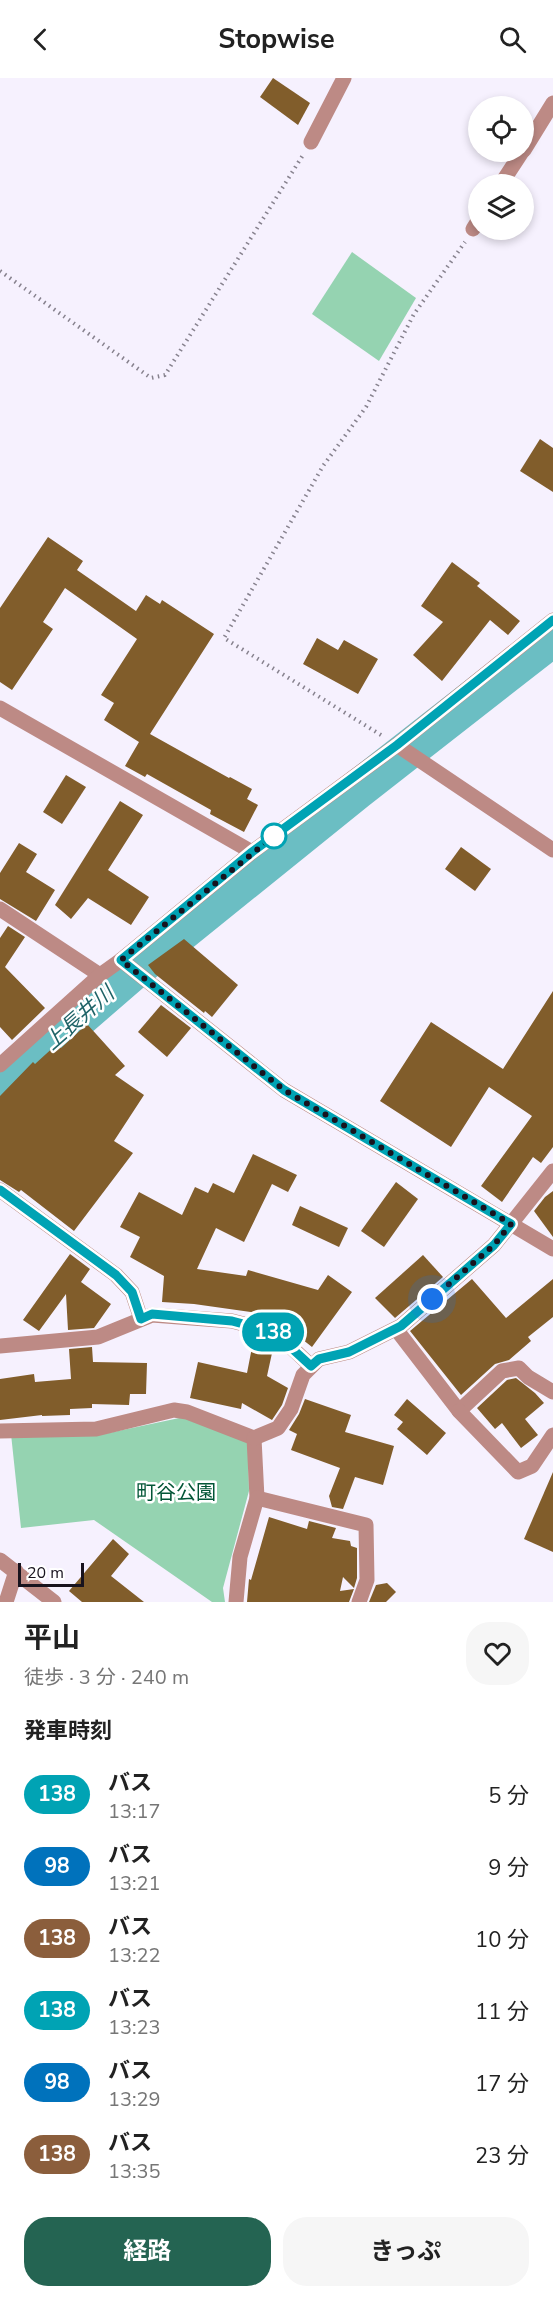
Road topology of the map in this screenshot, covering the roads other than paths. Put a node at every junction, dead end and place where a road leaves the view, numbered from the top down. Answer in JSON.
{"nodes":[{"id":1,"x":344,"y":78,"type":"edge"},
{"id":2,"x":553,"y":103,"type":"edge"},
{"id":3,"x":534,"y":133,"type":"edge"},
{"id":4,"x":311,"y":142,"type":"road end"},
{"id":5,"x":553,"y":620,"type":"edge"},
{"id":6,"x":0,"y":708,"type":"edge"},
{"id":7,"x":397,"y":745,"type":"junction"},
{"id":8,"x":553,"y":850,"type":"edge"},
{"id":9,"x":252,"y":852,"type":"junction"},
{"id":10,"x":0,"y":909,"type":"edge"},
{"id":11,"x":121,"y":960,"type":"junction"},
{"id":12,"x":100,"y":975,"type":"junction"},
{"id":13,"x":0,"y":1065,"type":"edge"},
{"id":14,"x":553,"y":1171,"type":"edge"},
{"id":15,"x":0,"y":1190,"type":"edge"},
{"id":16,"x":511,"y":1224,"type":"junction"},
{"id":17,"x":553,"y":1249,"type":"edge"},
{"id":18,"x":141,"y":1319,"type":"junction"},
{"id":19,"x":396,"y":1329,"type":"junction"},
{"id":20,"x":0,"y":1346,"type":"edge"},
{"id":21,"x":311,"y":1366,"type":"junction"},
{"id":22,"x":553,"y":1392,"type":"edge"},
{"id":23,"x":459,"y":1410,"type":"junction"},
{"id":24,"x":0,"y":1431,"type":"edge"},
{"id":25,"x":553,"y":1435,"type":"edge"},
{"id":26,"x":254,"y":1438,"type":"junction"},
{"id":27,"x":257,"y":1498,"type":"junction"},
{"id":28,"x":0,"y":1560,"type":"edge"},
{"id":29,"x":16,"y":1571,"type":"junction"},
{"id":30,"x":6,"y":1602,"type":"edge"},
{"id":31,"x":54,"y":1602,"type":"edge"},
{"id":32,"x":236,"y":1602,"type":"edge"},
{"id":33,"x":359,"y":1602,"type":"edge"}],
"edges":[{"from":1,"to":4,"type":"street"},
{"from":2,"to":3,"type":"street"},
{"from":5,"to":7,"type":"street"},
{"from":6,"to":9,"type":"street"},
{"from":7,"to":8,"type":"street"},
{"from":7,"to":9,"type":"street"},
{"from":9,"to":11,"type":"street"},
{"from":10,"to":12,"type":"street"},
{"from":11,"to":12,"type":"street"},
{"from":11,"to":16,"type":"street"},
{"from":12,"to":13,"type":"street"},
{"from":14,"to":16,"type":"street"},
{"from":15,"to":18,"type":"street"},
{"from":16,"to":17,"type":"street"},
{"from":16,"to":19,"type":"street"},
{"from":18,"to":20,"type":"street"},
{"from":18,"to":21,"type":"street"},
{"from":19,"to":21,"type":"street"},
{"from":19,"to":23,"type":"street"},
{"from":21,"to":26,"type":"street"},
{"from":22,"to":23,"type":"street"},
{"from":23,"to":25,"type":"street"},
{"from":24,"to":26,"type":"street"},
{"from":26,"to":27,"type":"street"},
{"from":27,"to":32,"type":"street"},
{"from":27,"to":33,"type":"street"},
{"from":28,"to":29,"type":"street"},
{"from":29,"to":30,"type":"street"},
{"from":29,"to":31,"type":"street"}]}
